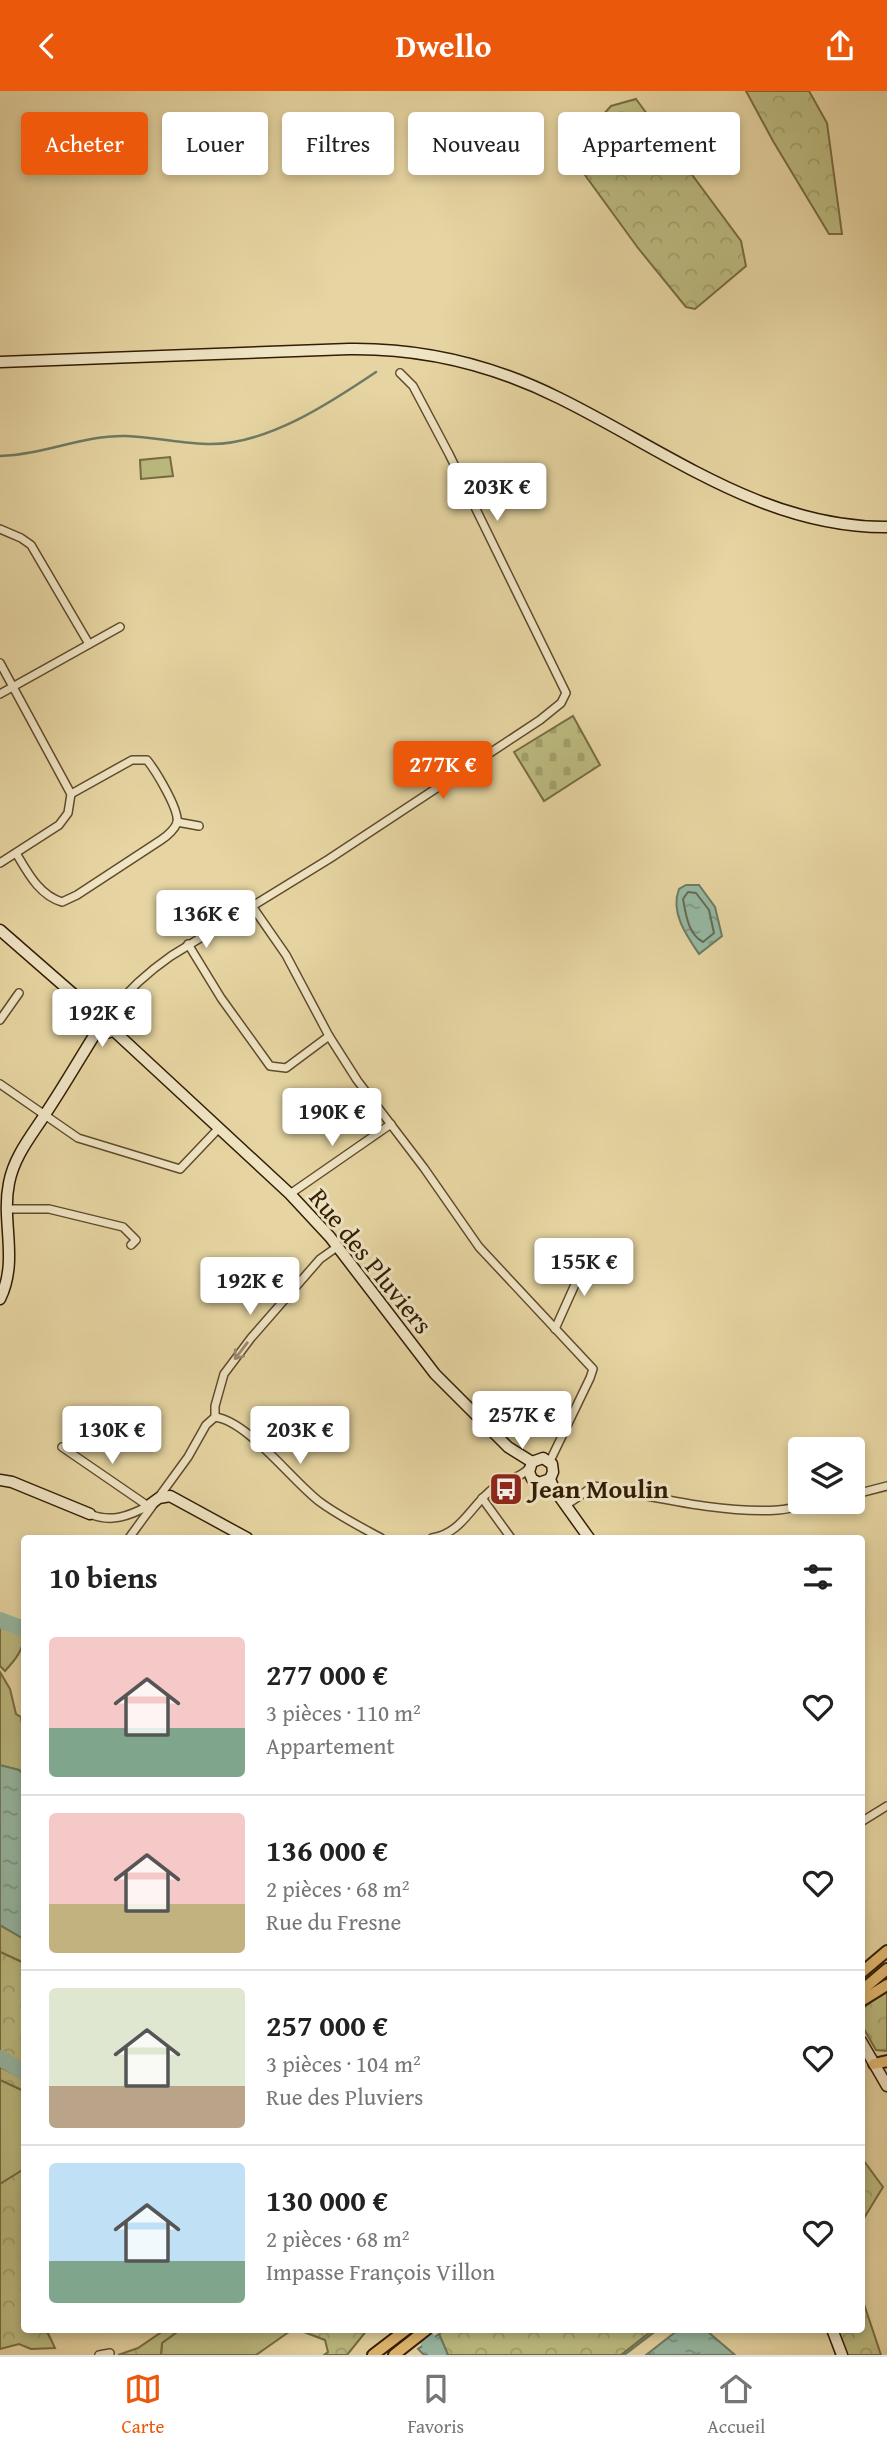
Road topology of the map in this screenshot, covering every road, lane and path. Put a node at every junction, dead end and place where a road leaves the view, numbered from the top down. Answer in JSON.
{"nodes":[{"id":1,"x":0,"y":362,"type":"edge"},
{"id":2,"x":400,"y":373,"type":"dead end"},
{"id":3,"x":887,"y":527,"type":"edge"},
{"id":4,"x":0,"y":529,"type":"edge"},
{"id":5,"x":120,"y":627,"type":"dead end"},
{"id":6,"x":89,"y":644,"type":"junction"},
{"id":7,"x":0,"y":663,"type":"edge"},
{"id":8,"x":13,"y":687,"type":"junction"},
{"id":9,"x":0,"y":694,"type":"edge"},
{"id":10,"x":71,"y":794,"type":"junction"},
{"id":11,"x":177,"y":822,"type":"junction"},
{"id":12,"x":199,"y":825,"type":"dead end"},
{"id":13,"x":16,"y":853,"type":"junction"},
{"id":14,"x":0,"y":863,"type":"edge"},
{"id":15,"x":252,"y":906,"type":"junction"},
{"id":16,"x":0,"y":930,"type":"edge"},
{"id":17,"x":188,"y":944,"type":"junction"},
{"id":18,"x":19,"y":993,"type":"dead end"},
{"id":19,"x":112,"y":1011,"type":"junction"},
{"id":20,"x":95,"y":1013,"type":"junction"},
{"id":21,"x":0,"y":1020,"type":"edge"},
{"id":22,"x":113,"y":1030,"type":"junction"},
{"id":23,"x":97,"y":1031,"type":"junction"},
{"id":24,"x":329,"y":1036,"type":"junction"},
{"id":25,"x":0,"y":1084,"type":"edge"},
{"id":26,"x":44,"y":1115,"type":"junction"},
{"id":27,"x":391,"y":1124,"type":"junction"},
{"id":28,"x":219,"y":1128,"type":"junction"},
{"id":29,"x":290,"y":1194,"type":"junction"},
{"id":30,"x":7,"y":1209,"type":"junction"},
{"id":31,"x":5,"y":1236,"type":"edge"},
{"id":32,"x":131,"y":1245,"type":"dead end"},
{"id":33,"x":337,"y":1247,"type":"junction"},
{"id":34,"x":570,"y":1268,"type":"dead end"},
{"id":35,"x":0,"y":1299,"type":"edge"},
{"id":36,"x":555,"y":1329,"type":"junction"},
{"id":37,"x":215,"y":1417,"type":"junction"},
{"id":38,"x":62,"y":1447,"type":"dead end"},
{"id":39,"x":550,"y":1461,"type":"junction"},
{"id":40,"x":531,"y":1465,"type":"junction"},
{"id":41,"x":550,"y":1479,"type":"junction"},
{"id":42,"x":0,"y":1481,"type":"edge"},
{"id":43,"x":887,"y":1486,"type":"edge"},
{"id":44,"x":865,"y":1492,"type":"edge"},
{"id":45,"x":159,"y":1498,"type":"junction"},
{"id":46,"x":482,"y":1498,"type":"junction"},
{"id":47,"x":566,"y":1505,"type":"junction"},
{"id":48,"x":148,"y":1506,"type":"junction"},
{"id":49,"x":788,"y":1508,"type":"edge"},
{"id":50,"x":90,"y":1514,"type":"joint"},
{"id":51,"x":131,"y":1535,"type":"edge"},
{"id":52,"x":242,"y":1535,"type":"edge"},
{"id":53,"x":376,"y":1535,"type":"edge"},
{"id":54,"x":447,"y":1535,"type":"edge"},
{"id":55,"x":509,"y":1535,"type":"edge"},
{"id":56,"x":587,"y":1535,"type":"edge"},
{"id":57,"x":887,"y":1805,"type":"edge"},
{"id":58,"x":865,"y":1819,"type":"edge"},
{"id":59,"x":887,"y":1951,"type":"edge"},
{"id":60,"x":887,"y":1969,"type":"edge"},
{"id":61,"x":865,"y":1970,"type":"edge"},
{"id":62,"x":887,"y":1985,"type":"edge"},
{"id":63,"x":865,"y":1988,"type":"edge"},
{"id":64,"x":865,"y":1999,"type":"edge"},
{"id":65,"x":865,"y":2048,"type":"edge"},
{"id":66,"x":887,"y":2061,"type":"edge"},
{"id":67,"x":874,"y":2064,"type":"junction"},
{"id":68,"x":887,"y":2086,"type":"edge"},
{"id":69,"x":402,"y":2333,"type":"edge"},
{"id":70,"x":422,"y":2333,"type":"edge"},
{"id":71,"x":834,"y":2333,"type":"edge"},
{"id":72,"x":110,"y":2353,"type":"dead end"},
{"id":73,"x":99,"y":2355,"type":"edge"},
{"id":74,"x":373,"y":2355,"type":"edge"},
{"id":75,"x":394,"y":2355,"type":"edge"},
{"id":76,"x":842,"y":2355,"type":"edge"}],
"edges":[{"from":1,"to":3,"type":"street"},
{"from":2,"to":15,"type":"street"},
{"from":4,"to":6,"type":"street"},
{"from":5,"to":6,"type":"street"},
{"from":6,"to":8,"type":"street"},
{"from":7,"to":8,"type":"street"},
{"from":8,"to":9,"type":"street"},
{"from":8,"to":10,"type":"street"},
{"from":10,"to":11,"type":"street"},
{"from":10,"to":13,"type":"street"},
{"from":11,"to":12,"type":"street"},
{"from":11,"to":13,"type":"street"},
{"from":13,"to":14,"type":"street"},
{"from":15,"to":17,"type":"street"},
{"from":15,"to":24,"type":"street"},
{"from":16,"to":20,"type":"street"},
{"from":17,"to":19,"type":"street"},
{"from":17,"to":24,"type":"street"},
{"from":18,"to":21,"type":"street"},
{"from":19,"to":20,"type":"street"},
{"from":19,"to":22,"type":"street"},
{"from":20,"to":23,"type":"street"},
{"from":22,"to":23,"type":"street"},
{"from":22,"to":28,"type":"street","name":"Rue des Pluviers"},
{"from":23,"to":26,"type":"street"},
{"from":24,"to":27,"type":"street"},
{"from":25,"to":26,"type":"street"},
{"from":26,"to":28,"type":"street"},
{"from":26,"to":30,"type":"street"},
{"from":27,"to":29,"type":"street"},
{"from":27,"to":36,"type":"street"},
{"from":28,"to":29,"type":"street","name":"Rue des Pluviers"},
{"from":29,"to":33,"type":"street","name":"Rue des Pluviers"},
{"from":30,"to":31,"type":"street"},
{"from":30,"to":32,"type":"street"},
{"from":31,"to":35,"type":"street"},
{"from":33,"to":37,"type":"street","one_way":true},
{"from":33,"to":40,"type":"street","name":"Rue des Pluviers"},
{"from":34,"to":36,"type":"street"},
{"from":36,"to":39,"type":"street"},
{"from":37,"to":45,"type":"street"},
{"from":37,"to":53,"type":"street"},
{"from":38,"to":48,"type":"street"},
{"from":39,"to":40,"type":"street"},
{"from":39,"to":41,"type":"street"},
{"from":40,"to":41,"type":"street"},
{"from":40,"to":46,"type":"street"},
{"from":41,"to":47,"type":"street"},
{"from":42,"to":50,"type":"street"},
{"from":43,"to":44,"type":"street"},
{"from":45,"to":48,"type":"street"},
{"from":45,"to":51,"type":"street"},
{"from":45,"to":52,"type":"street"},
{"from":46,"to":54,"type":"street"},
{"from":46,"to":55,"type":"street"},
{"from":47,"to":49,"type":"street"},
{"from":47,"to":56,"type":"street"},
{"from":48,"to":50,"type":"street"},
{"from":57,"to":58,"type":"street"},
{"from":59,"to":61,"type":"main road"},
{"from":60,"to":63,"type":"main road"},
{"from":62,"to":64,"type":"main road"},
{"from":65,"to":67,"type":"street"},
{"from":66,"to":67,"type":"main road"},
{"from":67,"to":68,"type":"street"},
{"from":69,"to":74,"type":"main road"},
{"from":70,"to":75,"type":"main road"},
{"from":71,"to":76,"type":"street"},
{"from":72,"to":73,"type":"street"}]}
